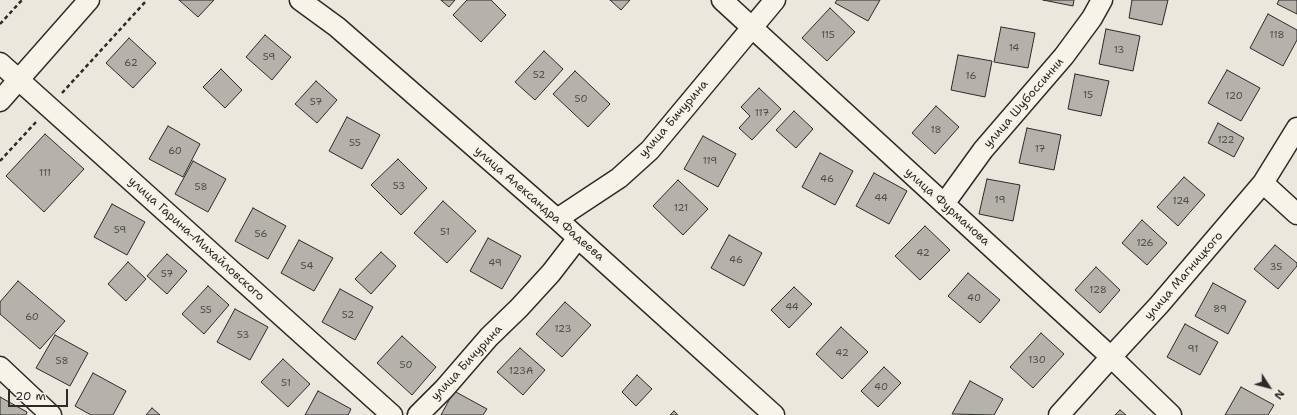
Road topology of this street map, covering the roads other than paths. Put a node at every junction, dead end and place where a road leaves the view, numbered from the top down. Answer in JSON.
{"nodes":[{"id":1,"x":89,"y":0,"type":"edge"},
{"id":2,"x":300,"y":0,"type":"edge"},
{"id":3,"x":722,"y":0,"type":"edge"},
{"id":4,"x":774,"y":0,"type":"edge"},
{"id":5,"x":1102,"y":0,"type":"edge"},
{"id":6,"x":752,"y":28,"type":"junction"},
{"id":7,"x":0,"y":63,"type":"edge"},
{"id":8,"x":19,"y":80,"type":"junction"},
{"id":9,"x":0,"y":101,"type":"edge"},
{"id":10,"x":1297,"y":128,"type":"edge"},
{"id":11,"x":1263,"y":183,"type":"junction"},
{"id":12,"x":944,"y":204,"type":"junction"},
{"id":13,"x":1297,"y":214,"type":"edge"},
{"id":14,"x":557,"y":219,"type":"junction"},
{"id":15,"x":578,"y":238,"type":"junction"},
{"id":16,"x":1111,"y":357,"type":"junction"},
{"id":17,"x":0,"y":367,"type":"edge"},
{"id":18,"x":51,"y":415,"type":"edge"},
{"id":19,"x":392,"y":415,"type":"edge"},
{"id":20,"x":418,"y":415,"type":"edge"},
{"id":21,"x":774,"y":415,"type":"edge"},
{"id":22,"x":1059,"y":415,"type":"edge"},
{"id":23,"x":1171,"y":415,"type":"edge"}],
"edges":[{"from":1,"to":8,"type":"street"},
{"from":2,"to":14,"type":"street","name":"улица Александра Фадеева"},
{"from":3,"to":6,"type":"street","name":"улица Фурманова"},
{"from":4,"to":6,"type":"street","name":"улица Бичурина"},
{"from":5,"to":12,"type":"street","name":"улица Шубоссинни"},
{"from":6,"to":12,"type":"street","name":"улица Фурманова"},
{"from":6,"to":14,"type":"street","name":"улица Бичурина"},
{"from":7,"to":8,"type":"street","name":"улица Гарина-Михайловского"},
{"from":8,"to":9,"type":"street"},
{"from":8,"to":19,"type":"street","name":"улица Гарина-Михайловского"},
{"from":10,"to":11,"type":"street","name":"улица Магницкого"},
{"from":11,"to":13,"type":"street"},
{"from":11,"to":16,"type":"street","name":"улица Магницкого"},
{"from":12,"to":16,"type":"street","name":"улица Фурманова"},
{"from":14,"to":15,"type":"street","name":"улица Александра Фадеева"},
{"from":15,"to":20,"type":"street","name":"улица Бичурина"},
{"from":15,"to":21,"type":"street","name":"улица Александра Фадеева"},
{"from":16,"to":22,"type":"street","name":"улица Магницкого"},
{"from":16,"to":23,"type":"street","name":"улица Фурманова"},
{"from":17,"to":18,"type":"street"}]}
